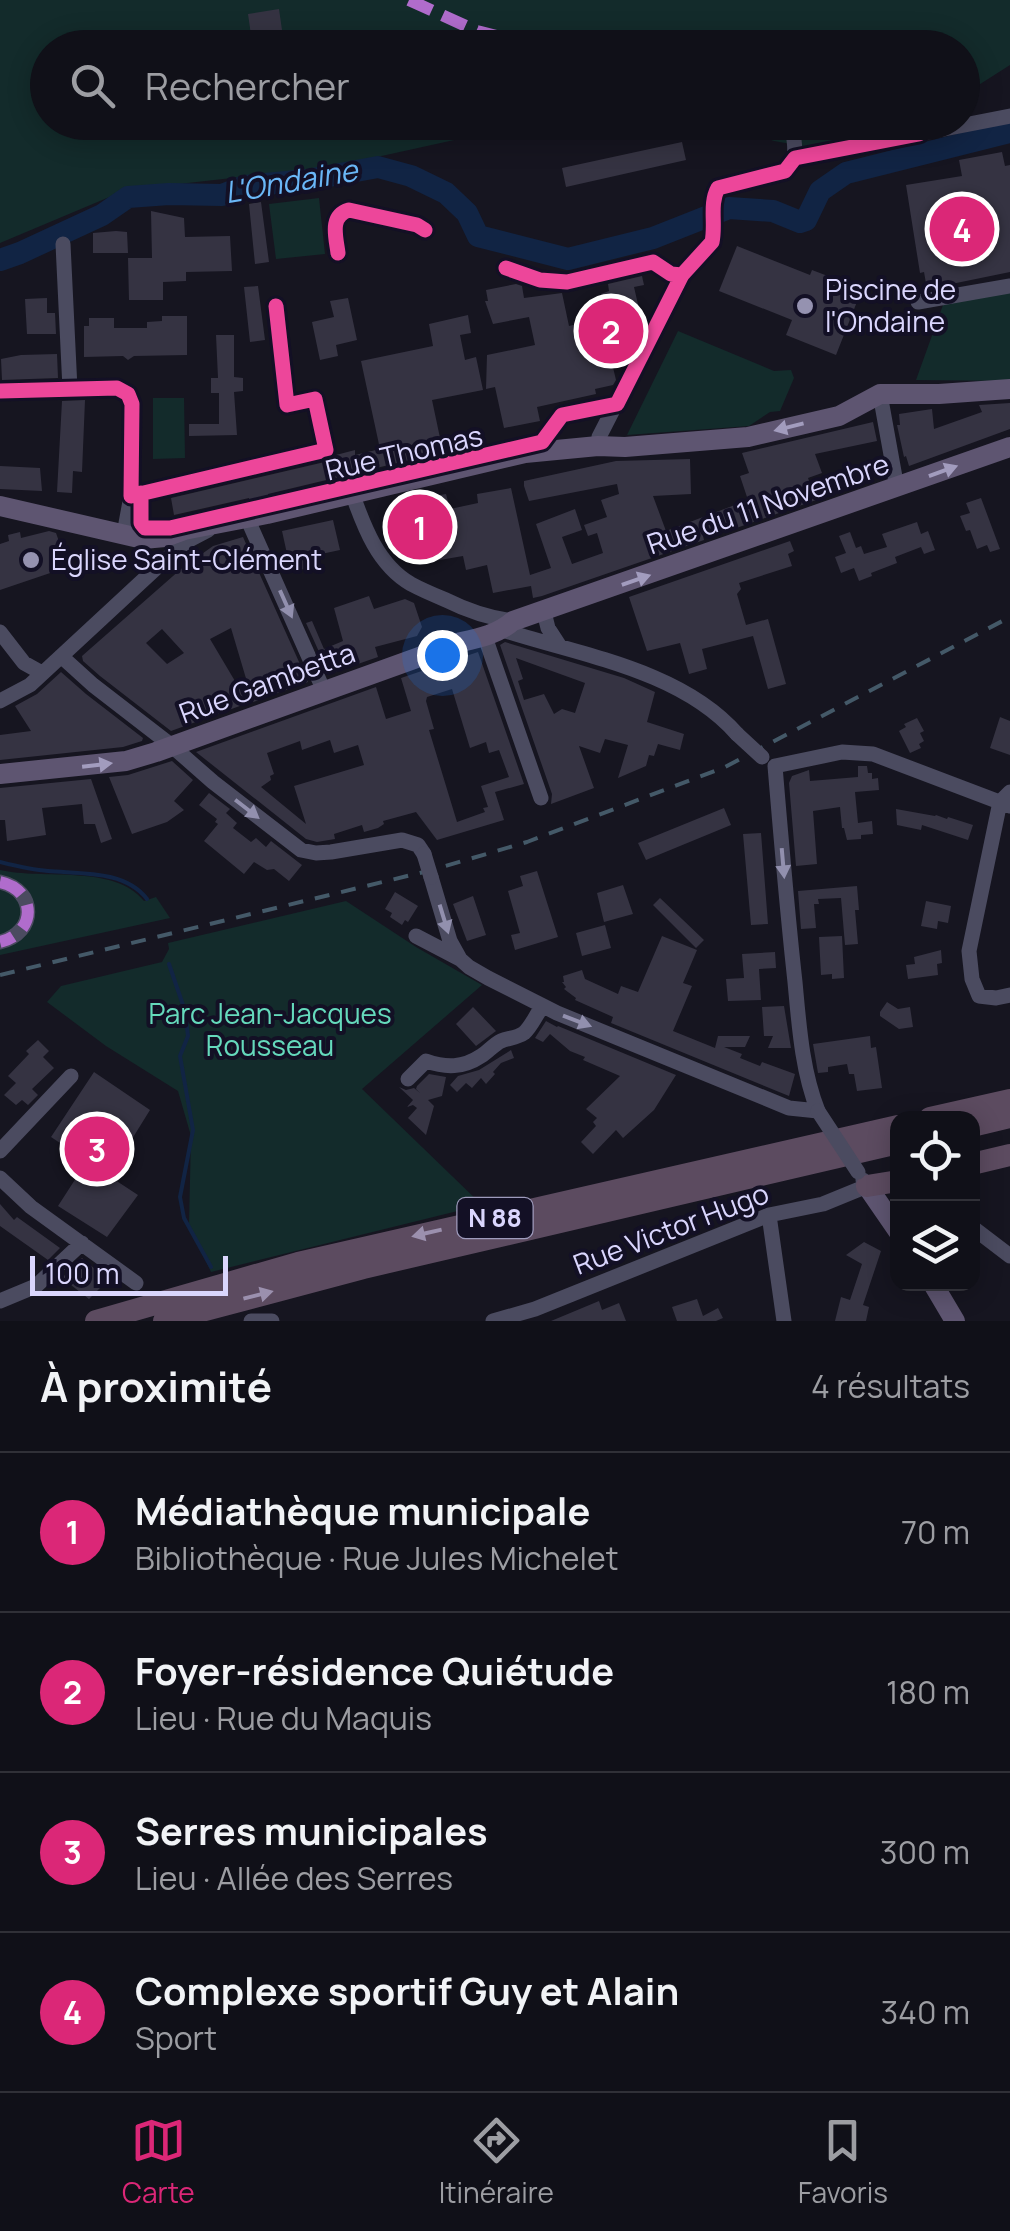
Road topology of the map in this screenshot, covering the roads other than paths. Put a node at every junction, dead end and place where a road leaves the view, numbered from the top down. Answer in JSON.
{"nodes":[{"id":1,"x":1010,"y":116,"type":"edge"},
{"id":2,"x":980,"y":121,"type":"edge"},
{"id":3,"x":793,"y":140,"type":"edge"},
{"id":4,"x":871,"y":140,"type":"edge"},
{"id":5,"x":795,"y":153,"type":"junction"},
{"id":6,"x":63,"y":244,"type":"dead end"},
{"id":7,"x":506,"y":268,"type":"dead end"},
{"id":8,"x":682,"y":276,"type":"junction"},
{"id":9,"x":1010,"y":286,"type":"edge"},
{"id":10,"x":918,"y":302,"type":"dead end"},
{"id":11,"x":276,"y":306,"type":"dead end"},
{"id":12,"x":1010,"y":388,"type":"edge"},
{"id":13,"x":70,"y":389,"type":"junction"},
{"id":14,"x":0,"y":391,"type":"edge"},
{"id":15,"x":880,"y":394,"type":"junction"},
{"id":16,"x":598,"y":446,"type":"junction"},
{"id":17,"x":1010,"y":447,"type":"edge"},
{"id":18,"x":897,"y":488,"type":"junction"},
{"id":19,"x":352,"y":493,"type":"junction"},
{"id":20,"x":131,"y":496,"type":"junction"},
{"id":21,"x":0,"y":506,"type":"edge"},
{"id":22,"x":247,"y":518,"type":"junction"},
{"id":23,"x":224,"y":522,"type":"junction"},
{"id":24,"x":134,"y":536,"type":"junction"},
{"id":25,"x":145,"y":578,"type":"junction"},
{"id":26,"x":472,"y":612,"type":"junction"},
{"id":27,"x":544,"y":612,"type":"junction"},
{"id":28,"x":501,"y":629,"type":"junction"},
{"id":29,"x":0,"y":632,"type":"edge"},
{"id":30,"x":461,"y":642,"type":"junction"},
{"id":31,"x":559,"y":644,"type":"junction"},
{"id":32,"x":62,"y":656,"type":"junction"},
{"id":33,"x":42,"y":673,"type":"junction"},
{"id":34,"x":324,"y":691,"type":"junction"},
{"id":35,"x":0,"y":702,"type":"edge"},
{"id":36,"x":172,"y":746,"type":"junction"},
{"id":37,"x":768,"y":762,"type":"junction"},
{"id":38,"x":0,"y":774,"type":"edge"},
{"id":39,"x":540,"y":798,"type":"dead end"},
{"id":40,"x":1007,"y":800,"type":"edge"},
{"id":41,"x":0,"y":882,"type":"edge"},
{"id":42,"x":416,"y":936,"type":"dead end"},
{"id":43,"x":0,"y":942,"type":"edge"},
{"id":44,"x":460,"y":959,"type":"junction"},
{"id":45,"x":1010,"y":995,"type":"edge"},
{"id":46,"x":543,"y":1006,"type":"junction"},
{"id":47,"x":71,"y":1076,"type":"dead end"},
{"id":48,"x":408,"y":1079,"type":"dead end"},
{"id":49,"x":1010,"y":1100,"type":"edge"},
{"id":50,"x":818,"y":1111,"type":"junction"},
{"id":51,"x":961,"y":1111,"type":"edge"},
{"id":52,"x":1010,"y":1117,"type":"edge"},
{"id":53,"x":980,"y":1124,"type":"edge"},
{"id":54,"x":890,"y":1128,"type":"edge"},
{"id":55,"x":890,"y":1145,"type":"edge"},
{"id":56,"x":0,"y":1151,"type":"edge"},
{"id":57,"x":1010,"y":1155,"type":"edge"},
{"id":58,"x":980,"y":1162,"type":"edge"},
{"id":59,"x":0,"y":1178,"type":"edge"},
{"id":60,"x":863,"y":1179,"type":"junction"},
{"id":61,"x":890,"y":1181,"type":"edge"},
{"id":62,"x":769,"y":1214,"type":"junction"},
{"id":63,"x":890,"y":1219,"type":"edge"},
{"id":64,"x":980,"y":1233,"type":"edge"},
{"id":65,"x":82,"y":1243,"type":"junction"},
{"id":66,"x":1010,"y":1256,"type":"edge"},
{"id":67,"x":136,"y":1284,"type":"dead end"},
{"id":68,"x":937,"y":1291,"type":"edge"},
{"id":69,"x":0,"y":1301,"type":"edge"},
{"id":70,"x":96,"y":1321,"type":"edge"},
{"id":71,"x":164,"y":1321,"type":"edge"},
{"id":72,"x":251,"y":1321,"type":"edge"},
{"id":73,"x":272,"y":1321,"type":"edge"},
{"id":74,"x":493,"y":1321,"type":"edge"},
{"id":75,"x":784,"y":1321,"type":"edge"},
{"id":76,"x":955,"y":1321,"type":"edge"}],
"edges":[{"from":1,"to":2,"type":"street"},
{"from":3,"to":5,"type":"street"},
{"from":4,"to":5,"type":"street"},
{"from":5,"to":8,"type":"street"},
{"from":6,"to":13,"type":"street"},
{"from":7,"to":8,"type":"street"},
{"from":8,"to":16,"type":"street"},
{"from":9,"to":10,"type":"street"},
{"from":11,"to":20,"type":"street"},
{"from":12,"to":15,"type":"main road","name":"Rue Thomas"},
{"from":13,"to":14,"type":"street"},
{"from":13,"to":20,"type":"street"},
{"from":15,"to":16,"type":"main road","name":"Rue Thomas","one_way":true},
{"from":15,"to":18,"type":"street"},
{"from":16,"to":19,"type":"main road","name":"Rue Thomas"},
{"from":18,"to":17,"type":"main road","name":"Rue du 11 Novembre","one_way":true},
{"from":27,"to":18,"type":"main road","name":"Rue du 11 Novembre","one_way":true},
{"from":19,"to":22,"type":"main road","name":"Rue Thomas"},
{"from":19,"to":26,"type":"street"},
{"from":20,"to":24,"type":"street"},
{"from":21,"to":24,"type":"main road"},
{"from":22,"to":23,"type":"main road","name":"Rue Thomas"},
{"from":22,"to":34,"type":"street","one_way":true},
{"from":23,"to":24,"type":"main road","name":"Rue Thomas"},
{"from":23,"to":25,"type":"street"},
{"from":24,"to":25,"type":"street"},
{"from":25,"to":32,"type":"street"},
{"from":26,"to":28,"type":"street"},
{"from":26,"to":30,"type":"street"},
{"from":27,"to":28,"type":"main road","name":"Rue Gambetta"},
{"from":27,"to":31,"type":"street"},
{"from":28,"to":30,"type":"main road","name":"Rue Gambetta"},
{"from":28,"to":31,"type":"street"},
{"from":28,"to":39,"type":"street"},
{"from":29,"to":33,"type":"street"},
{"from":30,"to":34,"type":"main road","name":"Rue Gambetta"},
{"from":31,"to":37,"type":"street","bridge":true},
{"from":32,"to":33,"type":"street"},
{"from":32,"to":36,"type":"street"},
{"from":33,"to":35,"type":"street"},
{"from":34,"to":36,"type":"main road","name":"Rue Gambetta"},
{"from":38,"to":36,"type":"main road","name":"Rue Gambetta","one_way":true},
{"from":36,"to":44,"type":"street","one_way":true,"bridge":true},
{"from":37,"to":40,"type":"street"},
{"from":37,"to":50,"type":"street","one_way":true},
{"from":40,"to":45,"type":"street"},
{"from":41,"to":43,"type":"street"},
{"from":42,"to":44,"type":"street"},
{"from":44,"to":46,"type":"street"},
{"from":46,"to":48,"type":"street"},
{"from":46,"to":50,"type":"street","one_way":true},
{"from":47,"to":56,"type":"street"},
{"from":49,"to":51,"type":"highway"},
{"from":50,"to":60,"type":"street","bridge":true},
{"from":52,"to":53,"type":"highway"},
{"from":54,"to":70,"type":"highway","number":"N 88","one_way":true},
{"from":71,"to":55,"type":"highway","number":"N 88","one_way":true},
{"from":57,"to":58,"type":"highway"},
{"from":59,"to":65,"type":"street"},
{"from":60,"to":61,"type":"highway"},
{"from":60,"to":62,"type":"street","name":"Rue Victor Hugo"},
{"from":60,"to":63,"type":"main road"},
{"from":62,"to":74,"type":"street","name":"Rue Victor Hugo"},
{"from":62,"to":75,"type":"street"},
{"from":64,"to":66,"type":"street"},
{"from":65,"to":67,"type":"street"},
{"from":65,"to":69,"type":"street"},
{"from":68,"to":76,"type":"main road"},
{"from":72,"to":73,"type":"street"}]}
